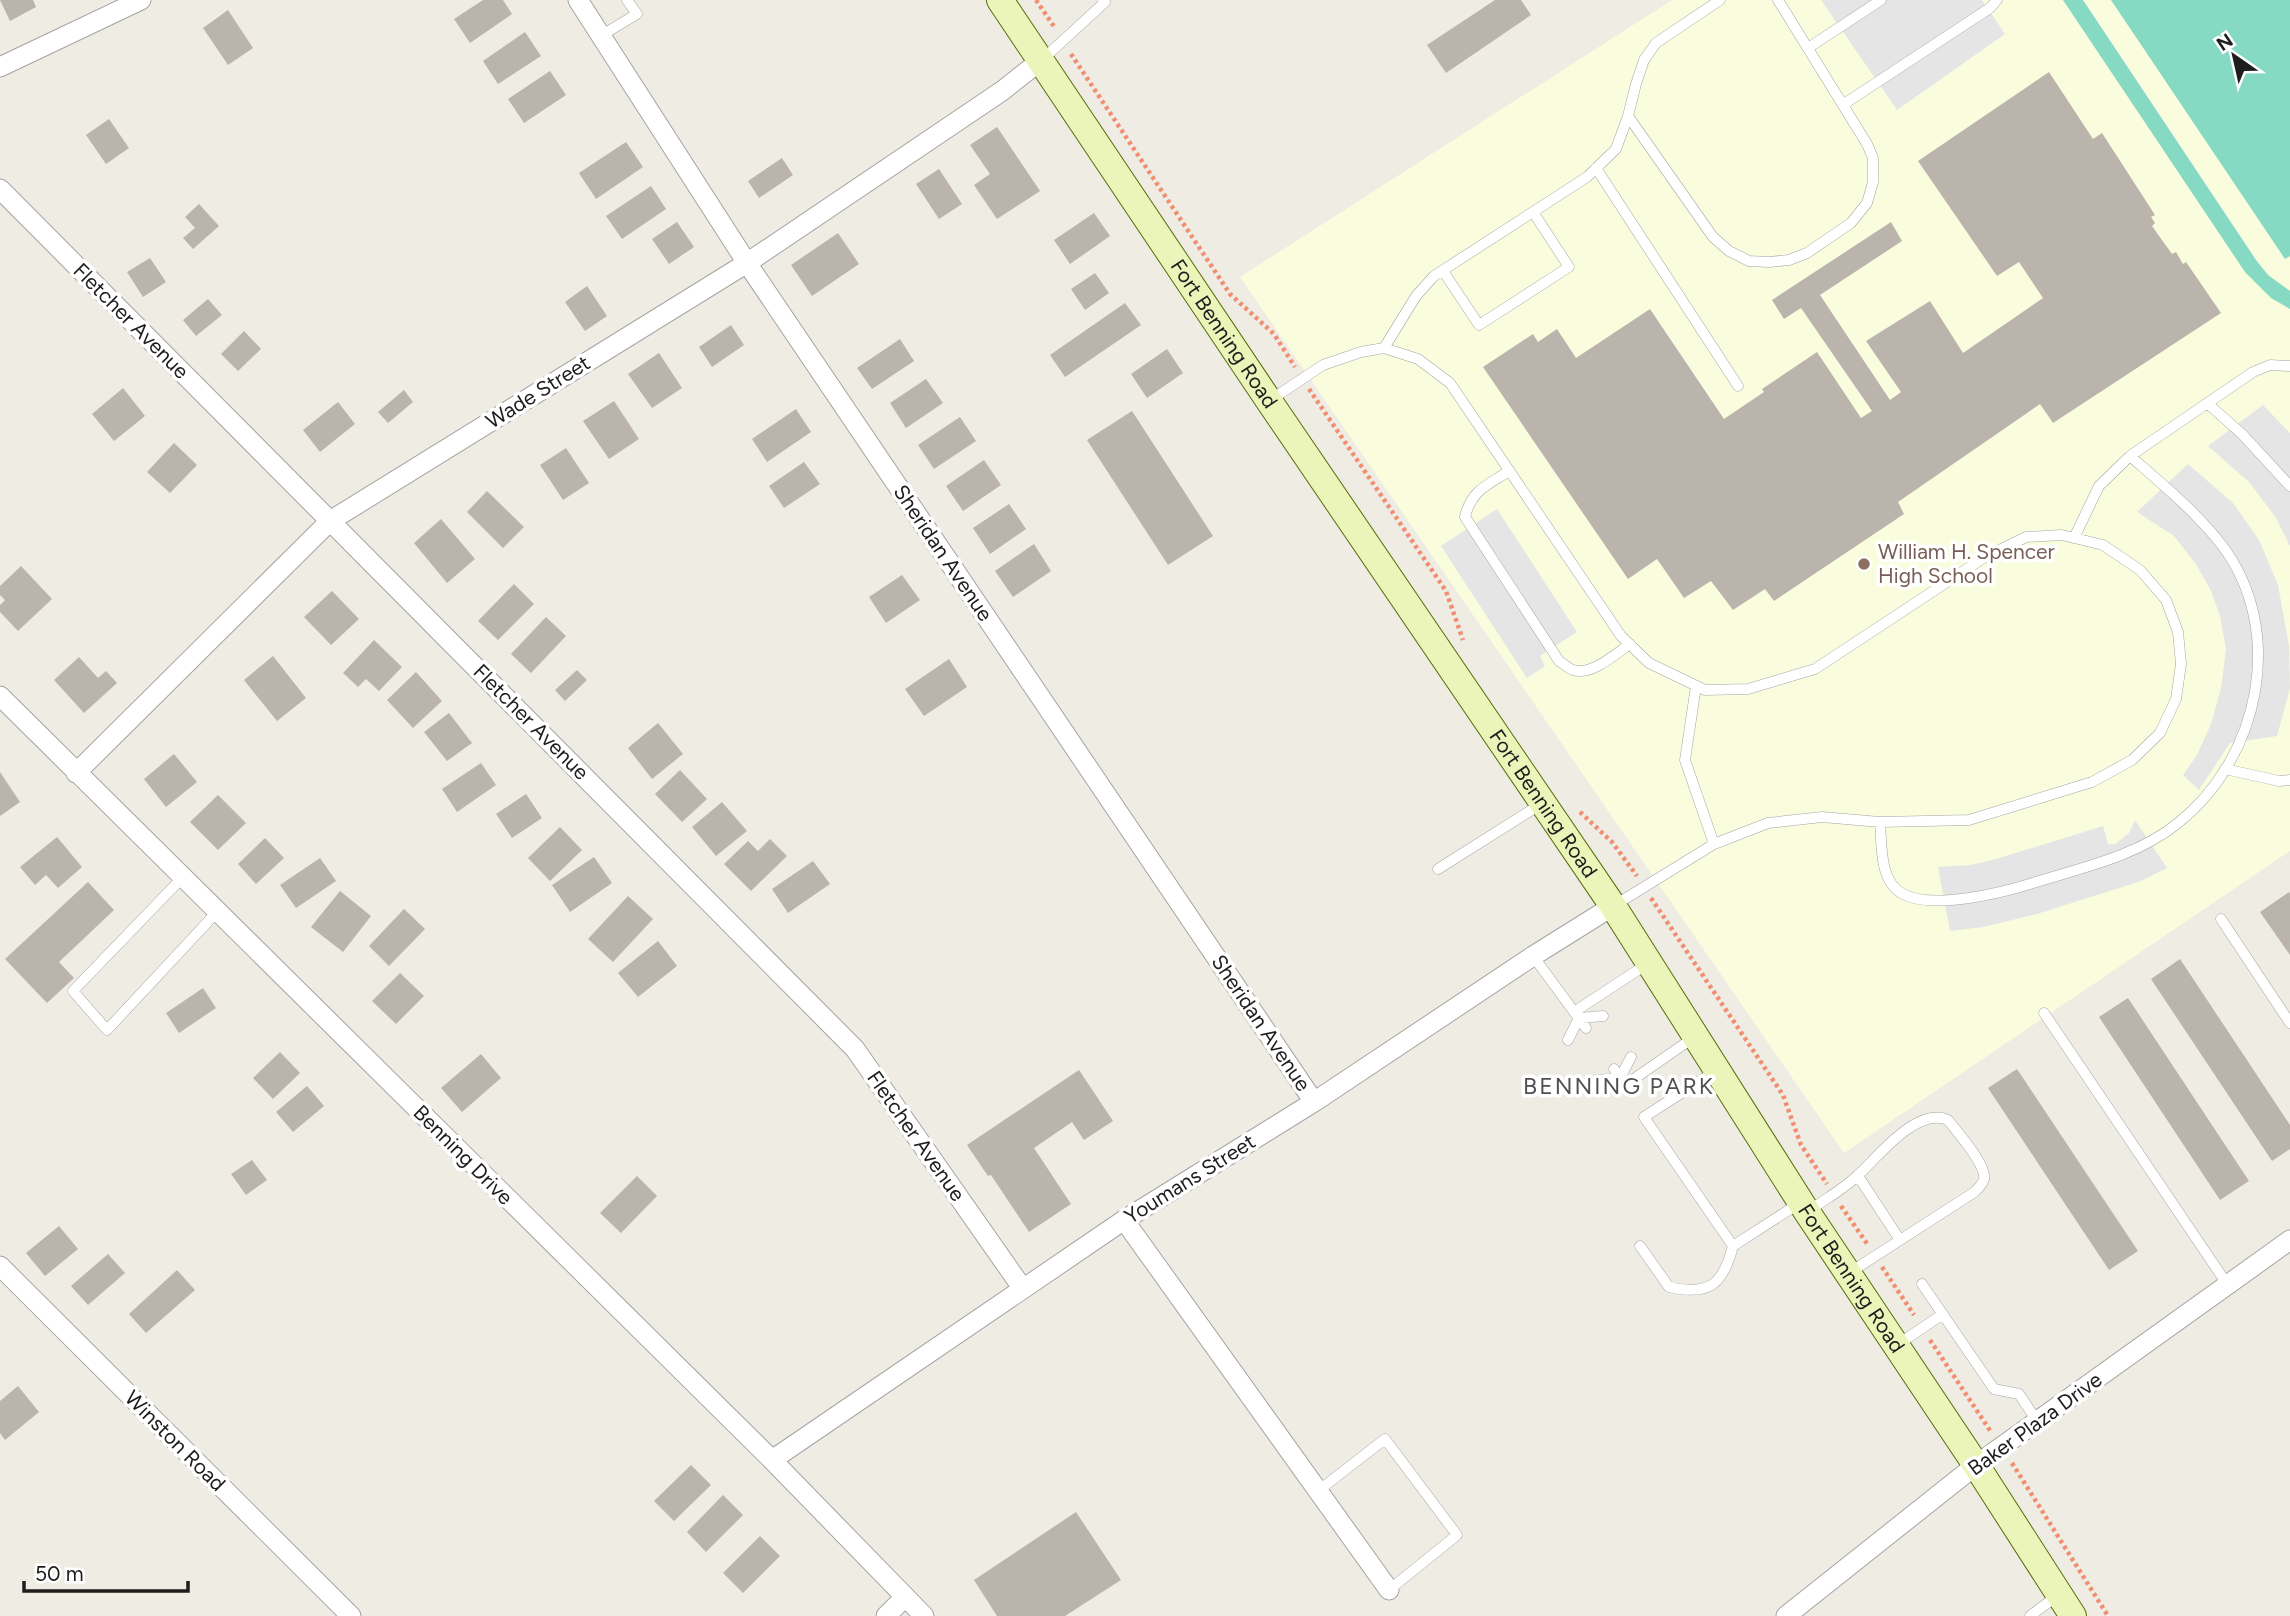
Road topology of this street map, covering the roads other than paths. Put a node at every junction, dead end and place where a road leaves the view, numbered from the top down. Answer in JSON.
{"nodes":[{"id":1,"x":141,"y":0,"type":"edge"},
{"id":2,"x":578,"y":0,"type":"edge"},
{"id":3,"x":627,"y":0,"type":"edge"},
{"id":4,"x":1000,"y":0,"type":"edge"},
{"id":5,"x":1103,"y":0,"type":"edge"},
{"id":6,"x":1720,"y":0,"type":"edge"},
{"id":7,"x":1778,"y":0,"type":"edge"},
{"id":8,"x":1881,"y":0,"type":"edge"},
{"id":9,"x":1997,"y":0,"type":"edge"},
{"id":10,"x":602,"y":35,"type":"junction"},
{"id":11,"x":1808,"y":48,"type":"junction"},
{"id":12,"x":1040,"y":61,"type":"junction"},
{"id":13,"x":0,"y":67,"type":"edge"},
{"id":14,"x":1844,"y":104,"type":"junction"},
{"id":15,"x":1629,"y":116,"type":"junction"},
{"id":16,"x":1596,"y":168,"type":"junction"},
{"id":17,"x":0,"y":189,"type":"edge"},
{"id":18,"x":1532,"y":212,"type":"junction"},
{"id":19,"x":747,"y":263,"type":"junction"},
{"id":20,"x":1443,"y":271,"type":"junction"},
{"id":21,"x":1384,"y":348,"type":"junction"},
{"id":22,"x":2290,"y":366,"type":"edge"},
{"id":23,"x":1738,"y":386,"type":"dead end"},
{"id":24,"x":1269,"y":401,"type":"junction"},
{"id":25,"x":2207,"y":403,"type":"junction"},
{"id":26,"x":2130,"y":456,"type":"junction"},
{"id":27,"x":1509,"y":471,"type":"junction"},
{"id":28,"x":2290,"y":486,"type":"edge"},
{"id":29,"x":330,"y":521,"type":"junction"},
{"id":30,"x":2074,"y":538,"type":"junction"},
{"id":31,"x":1630,"y":644,"type":"junction"},
{"id":32,"x":1696,"y":686,"type":"junction"},
{"id":33,"x":0,"y":696,"type":"edge"},
{"id":34,"x":2225,"y":769,"type":"junction"},
{"id":35,"x":76,"y":773,"type":"junction"},
{"id":36,"x":2290,"y":780,"type":"edge"},
{"id":37,"x":1543,"y":803,"type":"junction"},
{"id":38,"x":1880,"y":822,"type":"junction"},
{"id":39,"x":1714,"y":844,"type":"junction"},
{"id":40,"x":1438,"y":869,"type":"dead end"},
{"id":41,"x":182,"y":878,"type":"junction"},
{"id":42,"x":1613,"y":906,"type":"junction"},
{"id":43,"x":217,"y":912,"type":"junction"},
{"id":44,"x":2221,"y":919,"type":"dead end"},
{"id":45,"x":1533,"y":956,"type":"junction"},
{"id":46,"x":1649,"y":963,"type":"junction"},
{"id":47,"x":2044,"y":1013,"type":"dead end"},
{"id":48,"x":1576,"y":1015,"type":"junction"},
{"id":49,"x":1603,"y":1016,"type":"dead end"},
{"id":50,"x":2290,"y":1023,"type":"edge"},
{"id":51,"x":1586,"y":1028,"type":"dead end"},
{"id":52,"x":1697,"y":1036,"type":"junction"},
{"id":53,"x":1568,"y":1040,"type":"dead end"},
{"id":54,"x":1630,"y":1057,"type":"dead end"},
{"id":55,"x":1718,"y":1070,"type":"junction"},
{"id":56,"x":1617,"y":1073,"type":"junction"},
{"id":57,"x":1595,"y":1080,"type":"dead end"},
{"id":58,"x":1314,"y":1102,"type":"junction"},
{"id":59,"x":1858,"y":1176,"type":"junction"},
{"id":60,"x":1804,"y":1207,"type":"junction"},
{"id":61,"x":1124,"y":1220,"type":"junction"},
{"id":62,"x":1900,"y":1240,"type":"junction"},
{"id":63,"x":2290,"y":1240,"type":"edge"},
{"id":64,"x":1640,"y":1246,"type":"dead end"},
{"id":65,"x":1732,"y":1246,"type":"junction"},
{"id":66,"x":0,"y":1266,"type":"edge"},
{"id":67,"x":1849,"y":1273,"type":"junction"},
{"id":68,"x":1922,"y":1284,"type":"dead end"},
{"id":69,"x":2227,"y":1284,"type":"junction"},
{"id":70,"x":1023,"y":1289,"type":"junction"},
{"id":71,"x":1943,"y":1314,"type":"junction"},
{"id":72,"x":1896,"y":1346,"type":"junction"},
{"id":73,"x":2037,"y":1422,"type":"junction"},
{"id":74,"x":772,"y":1460,"type":"junction"},
{"id":75,"x":1976,"y":1465,"type":"junction"},
{"id":76,"x":1318,"y":1491,"type":"junction"},
{"id":77,"x":1388,"y":1590,"type":"joint"},
{"id":78,"x":905,"y":1597,"type":"junction"},
{"id":79,"x":2066,"y":1605,"type":"edge"},
{"id":80,"x":351,"y":1616,"type":"edge"},
{"id":81,"x":886,"y":1616,"type":"edge"},
{"id":82,"x":924,"y":1616,"type":"edge"},
{"id":83,"x":1786,"y":1616,"type":"edge"},
{"id":84,"x":2030,"y":1616,"type":"edge"}],
"edges":[{"from":1,"to":13,"type":"street"},
{"from":2,"to":10,"type":"street","name":"Sheridan Avenue"},
{"from":3,"to":10,"type":"lane"},
{"from":4,"to":12,"type":"street","name":"Fort Benning Road"},
{"from":5,"to":12,"type":"lane"},
{"from":6,"to":15,"type":"lane"},
{"from":7,"to":11,"type":"lane"},
{"from":8,"to":11,"type":"lane"},
{"from":9,"to":14,"type":"lane"},
{"from":10,"to":19,"type":"street","name":"Sheridan Avenue"},
{"from":11,"to":14,"type":"lane"},
{"from":12,"to":19,"type":"street","name":"Wade Street"},
{"from":12,"to":24,"type":"street","name":"Fort Benning Road"},
{"from":14,"to":15,"type":"lane"},
{"from":15,"to":16,"type":"lane"},
{"from":16,"to":18,"type":"lane"},
{"from":16,"to":23,"type":"lane"},
{"from":17,"to":29,"type":"street","name":"Fletcher Avenue"},
{"from":18,"to":20,"type":"lane"},
{"from":18,"to":20,"type":"lane"},
{"from":19,"to":29,"type":"street","name":"Wade Street"},
{"from":19,"to":58,"type":"street","name":"Sheridan Avenue"},
{"from":20,"to":21,"type":"lane"},
{"from":21,"to":24,"type":"lane"},
{"from":21,"to":27,"type":"lane"},
{"from":22,"to":25,"type":"lane"},
{"from":24,"to":37,"type":"street","name":"Fort Benning Road"},
{"from":25,"to":26,"type":"lane"},
{"from":25,"to":28,"type":"lane"},
{"from":26,"to":30,"type":"lane"},
{"from":26,"to":34,"type":"lane"},
{"from":27,"to":31,"type":"lane"},
{"from":27,"to":31,"type":"lane"},
{"from":29,"to":35,"type":"street","name":"Wade Street"},
{"from":29,"to":70,"type":"street","name":"Fletcher Avenue"},
{"from":30,"to":32,"type":"lane"},
{"from":30,"to":38,"type":"lane"},
{"from":31,"to":32,"type":"lane"},
{"from":32,"to":39,"type":"lane"},
{"from":33,"to":35,"type":"street","name":"Benning Drive"},
{"from":34,"to":36,"type":"lane"},
{"from":34,"to":38,"type":"lane"},
{"from":35,"to":41,"type":"street","name":"Benning Drive"},
{"from":37,"to":40,"type":"lane"},
{"from":37,"to":42,"type":"street","name":"Fort Benning Road"},
{"from":38,"to":39,"type":"lane"},
{"from":39,"to":42,"type":"lane"},
{"from":41,"to":43,"type":"street","name":"Benning Drive"},
{"from":41,"to":43,"type":"lane"},
{"from":42,"to":45,"type":"street","name":"Youmans Street"},
{"from":42,"to":46,"type":"street","name":"Fort Benning Road"},
{"from":43,"to":74,"type":"street","name":"Benning Drive"},
{"from":44,"to":50,"type":"lane"},
{"from":45,"to":48,"type":"lane"},
{"from":45,"to":58,"type":"street","name":"Youmans Street"},
{"from":46,"to":48,"type":"lane"},
{"from":46,"to":52,"type":"street","name":"Fort Benning Road"},
{"from":47,"to":69,"type":"lane"},
{"from":48,"to":49,"type":"lane"},
{"from":48,"to":51,"type":"lane"},
{"from":48,"to":53,"type":"lane"},
{"from":52,"to":55,"type":"street","name":"Fort Benning Road"},
{"from":52,"to":56,"type":"lane"},
{"from":54,"to":56,"type":"lane"},
{"from":55,"to":60,"type":"street","name":"Fort Benning Road"},
{"from":55,"to":65,"type":"lane"},
{"from":56,"to":57,"type":"lane"},
{"from":58,"to":61,"type":"street","name":"Youmans Street"},
{"from":59,"to":60,"type":"lane"},
{"from":59,"to":62,"type":"lane"},
{"from":59,"to":62,"type":"lane"},
{"from":60,"to":65,"type":"lane"},
{"from":60,"to":67,"type":"street","name":"Fort Benning Road"},
{"from":61,"to":70,"type":"street","name":"Youmans Street"},
{"from":61,"to":76,"type":"street"},
{"from":62,"to":67,"type":"lane"},
{"from":63,"to":69,"type":"street","name":"Baker Plaza Drive"},
{"from":64,"to":65,"type":"lane"},
{"from":66,"to":80,"type":"street","name":"Winston Road"},
{"from":67,"to":72,"type":"street","name":"Fort Benning Road"},
{"from":68,"to":71,"type":"lane"},
{"from":69,"to":73,"type":"street","name":"Baker Plaza Drive"},
{"from":70,"to":74,"type":"street","name":"Youmans Street"},
{"from":71,"to":72,"type":"lane"},
{"from":71,"to":73,"type":"lane"},
{"from":72,"to":75,"type":"street","name":"Fort Benning Road"},
{"from":73,"to":75,"type":"street","name":"Baker Plaza Drive"},
{"from":74,"to":78,"type":"street","name":"Benning Drive"},
{"from":75,"to":79,"type":"street","name":"Fort Benning Road"},
{"from":75,"to":83,"type":"street","name":"Baker Plaza Drive"},
{"from":76,"to":77,"type":"street"},
{"from":76,"to":77,"type":"lane"},
{"from":78,"to":81,"type":"street"},
{"from":78,"to":82,"type":"street","name":"Benning Drive"},
{"from":79,"to":84,"type":"lane"}]}
